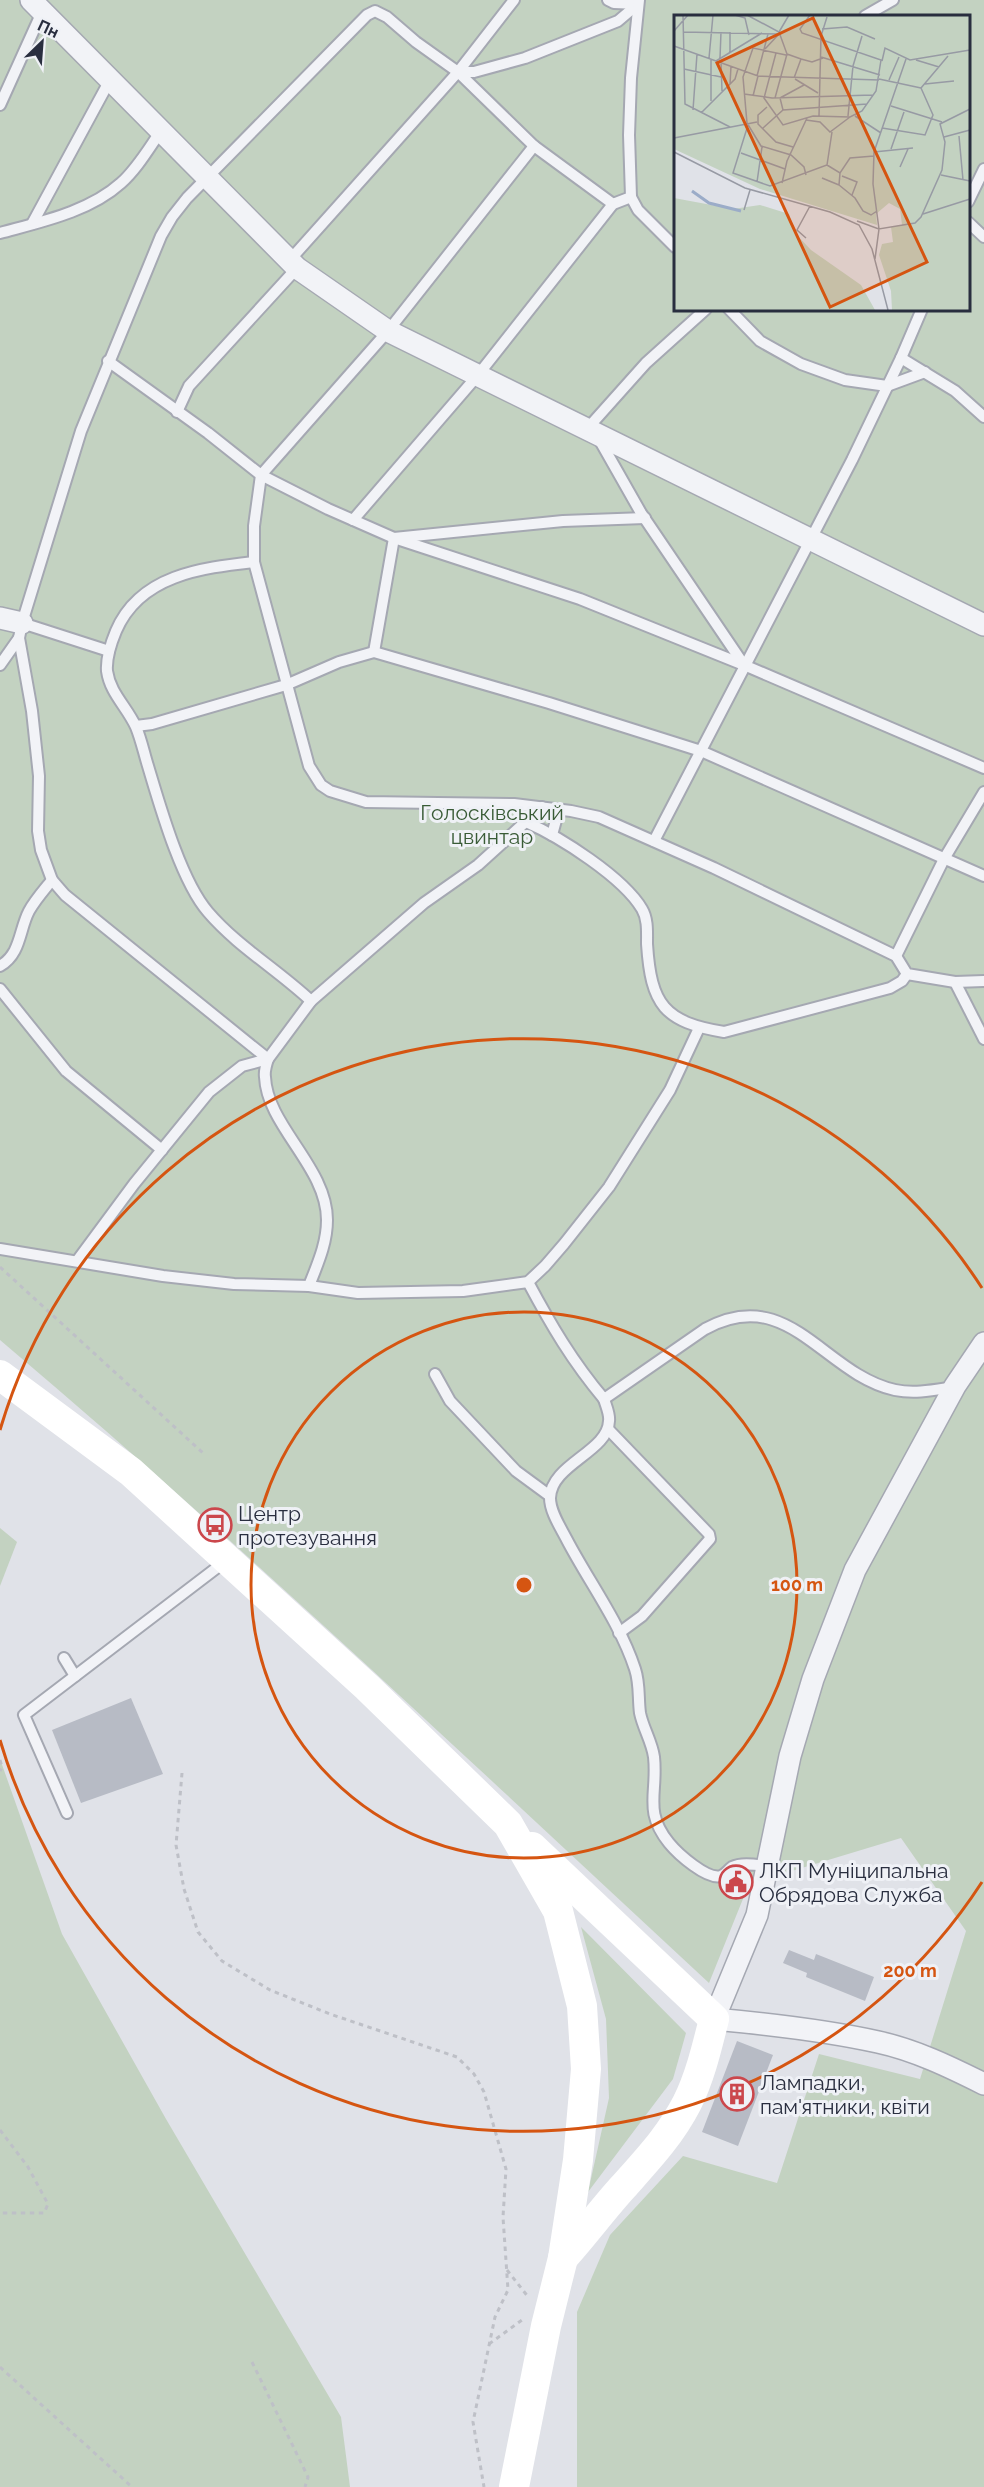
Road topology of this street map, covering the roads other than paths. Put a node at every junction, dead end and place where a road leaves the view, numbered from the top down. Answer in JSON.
{"nodes":[{"id":1,"x":514,"y":0,"type":"edge"},
{"id":2,"x":608,"y":0,"type":"edge"},
{"id":3,"x":893,"y":0,"type":"edge"},
{"id":4,"x":638,"y":2,"type":"edge"},
{"id":5,"x":36,"y":6,"type":"edge"},
{"id":6,"x":867,"y":15,"type":"edge"},
{"id":7,"x":458,"y":72,"type":"junction"},
{"id":8,"x":110,"y":80,"type":"junction"},
{"id":9,"x":0,"y":105,"type":"edge"},
{"id":10,"x":161,"y":131,"type":"junction"},
{"id":11,"x":534,"y":146,"type":"junction"},
{"id":12,"x":984,"y":169,"type":"edge"},
{"id":13,"x":207,"y":178,"type":"junction"},
{"id":14,"x":631,"y":197,"type":"junction"},
{"id":15,"x":969,"y":200,"type":"edge"},
{"id":16,"x":613,"y":204,"type":"junction"},
{"id":17,"x":969,"y":223,"type":"edge"},
{"id":18,"x":32,"y":224,"type":"junction"},
{"id":19,"x":0,"y":233,"type":"edge"},
{"id":20,"x":984,"y":237,"type":"edge"},
{"id":21,"x":674,"y":246,"type":"edge"},
{"id":22,"x":293,"y":265,"type":"junction"},
{"id":23,"x":705,"y":310,"type":"edge"},
{"id":24,"x":730,"y":310,"type":"edge"},
{"id":25,"x":922,"y":310,"type":"edge"},
{"id":26,"x":388,"y":331,"type":"junction"},
{"id":27,"x":901,"y":358,"type":"junction"},
{"id":28,"x":108,"y":362,"type":"junction"},
{"id":29,"x":925,"y":372,"type":"junction"},
{"id":30,"x":478,"y":375,"type":"junction"},
{"id":31,"x":887,"y":386,"type":"junction"},
{"id":32,"x":177,"y":412,"type":"junction"},
{"id":33,"x":984,"y":417,"type":"edge"},
{"id":34,"x":592,"y":431,"type":"junction"},
{"id":35,"x":261,"y":475,"type":"junction"},
{"id":36,"x":645,"y":518,"type":"junction"},
{"id":37,"x":353,"y":520,"type":"junction"},
{"id":38,"x":394,"y":538,"type":"junction"},
{"id":39,"x":810,"y":540,"type":"junction"},
{"id":40,"x":254,"y":562,"type":"junction"},
{"id":41,"x":0,"y":618,"type":"edge"},
{"id":42,"x":984,"y":625,"type":"edge"},
{"id":43,"x":21,"y":631,"type":"junction"},
{"id":44,"x":109,"y":651,"type":"junction"},
{"id":45,"x":374,"y":652,"type":"junction"},
{"id":46,"x":0,"y":665,"type":"edge"},
{"id":47,"x":744,"y":665,"type":"junction"},
{"id":48,"x":286,"y":685,"type":"junction"},
{"id":49,"x":136,"y":726,"type":"junction"},
{"id":50,"x":701,"y":751,"type":"junction"},
{"id":51,"x":984,"y":768,"type":"edge"},
{"id":52,"x":984,"y":792,"type":"edge"},
{"id":53,"x":542,"y":807,"type":"junction"},
{"id":54,"x":559,"y":809,"type":"junction"},
{"id":55,"x":526,"y":822,"type":"junction"},
{"id":56,"x":552,"y":835,"type":"junction"},
{"id":57,"x":654,"y":841,"type":"junction"},
{"id":58,"x":944,"y":859,"type":"junction"},
{"id":59,"x":984,"y":876,"type":"edge"},
{"id":60,"x":52,"y":880,"type":"junction"},
{"id":61,"x":896,"y":956,"type":"junction"},
{"id":62,"x":0,"y":966,"type":"edge"},
{"id":63,"x":907,"y":974,"type":"junction"},
{"id":64,"x":984,"y":981,"type":"edge"},
{"id":65,"x":955,"y":982,"type":"junction"},
{"id":66,"x":0,"y":989,"type":"edge"},
{"id":67,"x":311,"y":1001,"type":"junction"},
{"id":68,"x":699,"y":1028,"type":"junction"},
{"id":69,"x":984,"y":1039,"type":"edge"},
{"id":70,"x":268,"y":1059,"type":"junction"},
{"id":71,"x":162,"y":1150,"type":"junction"},
{"id":72,"x":0,"y":1249,"type":"edge"},
{"id":73,"x":77,"y":1261,"type":"junction"},
{"id":74,"x":528,"y":1282,"type":"junction"},
{"id":75,"x":309,"y":1286,"type":"junction"},
{"id":76,"x":981,"y":1354,"type":"edge"},
{"id":77,"x":435,"y":1374,"type":"dead end"},
{"id":78,"x":0,"y":1375,"type":"edge"},
{"id":79,"x":955,"y":1386,"type":"junction"},
{"id":80,"x":604,"y":1399,"type":"junction"},
{"id":81,"x":608,"y":1429,"type":"junction"},
{"id":82,"x":550,"y":1496,"type":"junction"},
{"id":83,"x":227,"y":1560,"type":"junction"},
{"id":84,"x":619,"y":1633,"type":"junction"},
{"id":85,"x":64,"y":1658,"type":"dead end"},
{"id":86,"x":75,"y":1676,"type":"junction"},
{"id":87,"x":67,"y":1813,"type":"dead end"},
{"id":88,"x":508,"y":1824,"type":"junction"},
{"id":89,"x":768,"y":1866,"type":"junction"},
{"id":90,"x":714,"y":2019,"type":"junction"},
{"id":91,"x":984,"y":2084,"type":"edge"},
{"id":92,"x":563,"y":2258,"type":"junction"},
{"id":93,"x":513,"y":2487,"type":"edge"}],
"edges":[{"from":1,"to":7,"type":"lane"},
{"from":2,"to":4,"type":"lane"},
{"from":3,"to":6,"type":"lane"},
{"from":4,"to":7,"type":"lane"},
{"from":4,"to":14,"type":"lane"},
{"from":5,"to":8,"type":"street"},
{"from":5,"to":9,"type":"lane"},
{"from":7,"to":11,"type":"lane"},
{"from":7,"to":13,"type":"lane"},
{"from":7,"to":22,"type":"lane"},
{"from":8,"to":10,"type":"street"},
{"from":8,"to":18,"type":"lane"},
{"from":10,"to":13,"type":"street"},
{"from":10,"to":18,"type":"lane"},
{"from":11,"to":16,"type":"lane"},
{"from":11,"to":26,"type":"lane"},
{"from":12,"to":15,"type":"lane"},
{"from":13,"to":22,"type":"street"},
{"from":13,"to":28,"type":"lane"},
{"from":14,"to":16,"type":"lane"},
{"from":14,"to":21,"type":"lane"},
{"from":16,"to":30,"type":"lane"},
{"from":17,"to":20,"type":"lane"},
{"from":18,"to":19,"type":"lane"},
{"from":22,"to":26,"type":"street"},
{"from":22,"to":32,"type":"lane"},
{"from":23,"to":34,"type":"lane"},
{"from":24,"to":31,"type":"lane"},
{"from":25,"to":27,"type":"lane"},
{"from":26,"to":30,"type":"street"},
{"from":26,"to":35,"type":"lane"},
{"from":27,"to":29,"type":"lane"},
{"from":27,"to":31,"type":"lane"},
{"from":28,"to":32,"type":"lane"},
{"from":28,"to":43,"type":"lane"},
{"from":29,"to":31,"type":"lane"},
{"from":29,"to":33,"type":"lane"},
{"from":30,"to":34,"type":"street"},
{"from":30,"to":37,"type":"lane"},
{"from":31,"to":39,"type":"lane"},
{"from":32,"to":35,"type":"lane"},
{"from":34,"to":36,"type":"lane"},
{"from":34,"to":39,"type":"street"},
{"from":35,"to":37,"type":"lane"},
{"from":35,"to":40,"type":"lane"},
{"from":36,"to":38,"type":"lane"},
{"from":36,"to":47,"type":"lane"},
{"from":37,"to":38,"type":"lane"},
{"from":38,"to":45,"type":"lane"},
{"from":38,"to":47,"type":"lane"},
{"from":39,"to":42,"type":"street"},
{"from":39,"to":47,"type":"lane"},
{"from":40,"to":44,"type":"lane"},
{"from":40,"to":48,"type":"lane"},
{"from":41,"to":43,"type":"street"},
{"from":43,"to":44,"type":"lane"},
{"from":43,"to":46,"type":"lane"},
{"from":43,"to":60,"type":"lane"},
{"from":44,"to":49,"type":"lane"},
{"from":45,"to":48,"type":"lane"},
{"from":45,"to":50,"type":"lane"},
{"from":47,"to":50,"type":"lane"},
{"from":47,"to":51,"type":"lane"},
{"from":48,"to":49,"type":"lane"},
{"from":48,"to":53,"type":"lane"},
{"from":49,"to":67,"type":"lane"},
{"from":50,"to":57,"type":"lane"},
{"from":50,"to":58,"type":"lane"},
{"from":52,"to":58,"type":"lane"},
{"from":53,"to":54,"type":"lane"},
{"from":53,"to":55,"type":"lane"},
{"from":54,"to":56,"type":"lane"},
{"from":54,"to":57,"type":"lane"},
{"from":55,"to":56,"type":"lane"},
{"from":55,"to":67,"type":"lane"},
{"from":56,"to":68,"type":"lane"},
{"from":57,"to":61,"type":"lane"},
{"from":58,"to":59,"type":"lane"},
{"from":58,"to":61,"type":"lane"},
{"from":60,"to":62,"type":"lane"},
{"from":60,"to":70,"type":"lane"},
{"from":61,"to":63,"type":"lane"},
{"from":63,"to":65,"type":"lane"},
{"from":63,"to":68,"type":"lane"},
{"from":64,"to":65,"type":"lane"},
{"from":65,"to":69,"type":"lane"},
{"from":66,"to":71,"type":"lane"},
{"from":67,"to":70,"type":"lane"},
{"from":68,"to":74,"type":"lane"},
{"from":70,"to":71,"type":"lane"},
{"from":70,"to":75,"type":"lane"},
{"from":71,"to":73,"type":"lane"},
{"from":72,"to":73,"type":"lane"},
{"from":73,"to":75,"type":"lane"},
{"from":74,"to":75,"type":"lane"},
{"from":74,"to":80,"type":"lane"},
{"from":76,"to":79,"type":"street"},
{"from":77,"to":82,"type":"lane"},
{"from":78,"to":83,"type":"street"},
{"from":79,"to":80,"type":"lane"},
{"from":79,"to":89,"type":"street"},
{"from":80,"to":81,"type":"lane"},
{"from":81,"to":82,"type":"lane"},
{"from":81,"to":84,"type":"lane"},
{"from":82,"to":84,"type":"lane"},
{"from":83,"to":86,"type":"lane"},
{"from":83,"to":88,"type":"street"},
{"from":84,"to":89,"type":"lane"},
{"from":85,"to":86,"type":"lane"},
{"from":86,"to":87,"type":"lane"},
{"from":88,"to":90,"type":"street"},
{"from":88,"to":92,"type":"street"},
{"from":89,"to":90,"type":"street"},
{"from":90,"to":91,"type":"street"},
{"from":90,"to":92,"type":"street"},
{"from":92,"to":93,"type":"street"}]}
